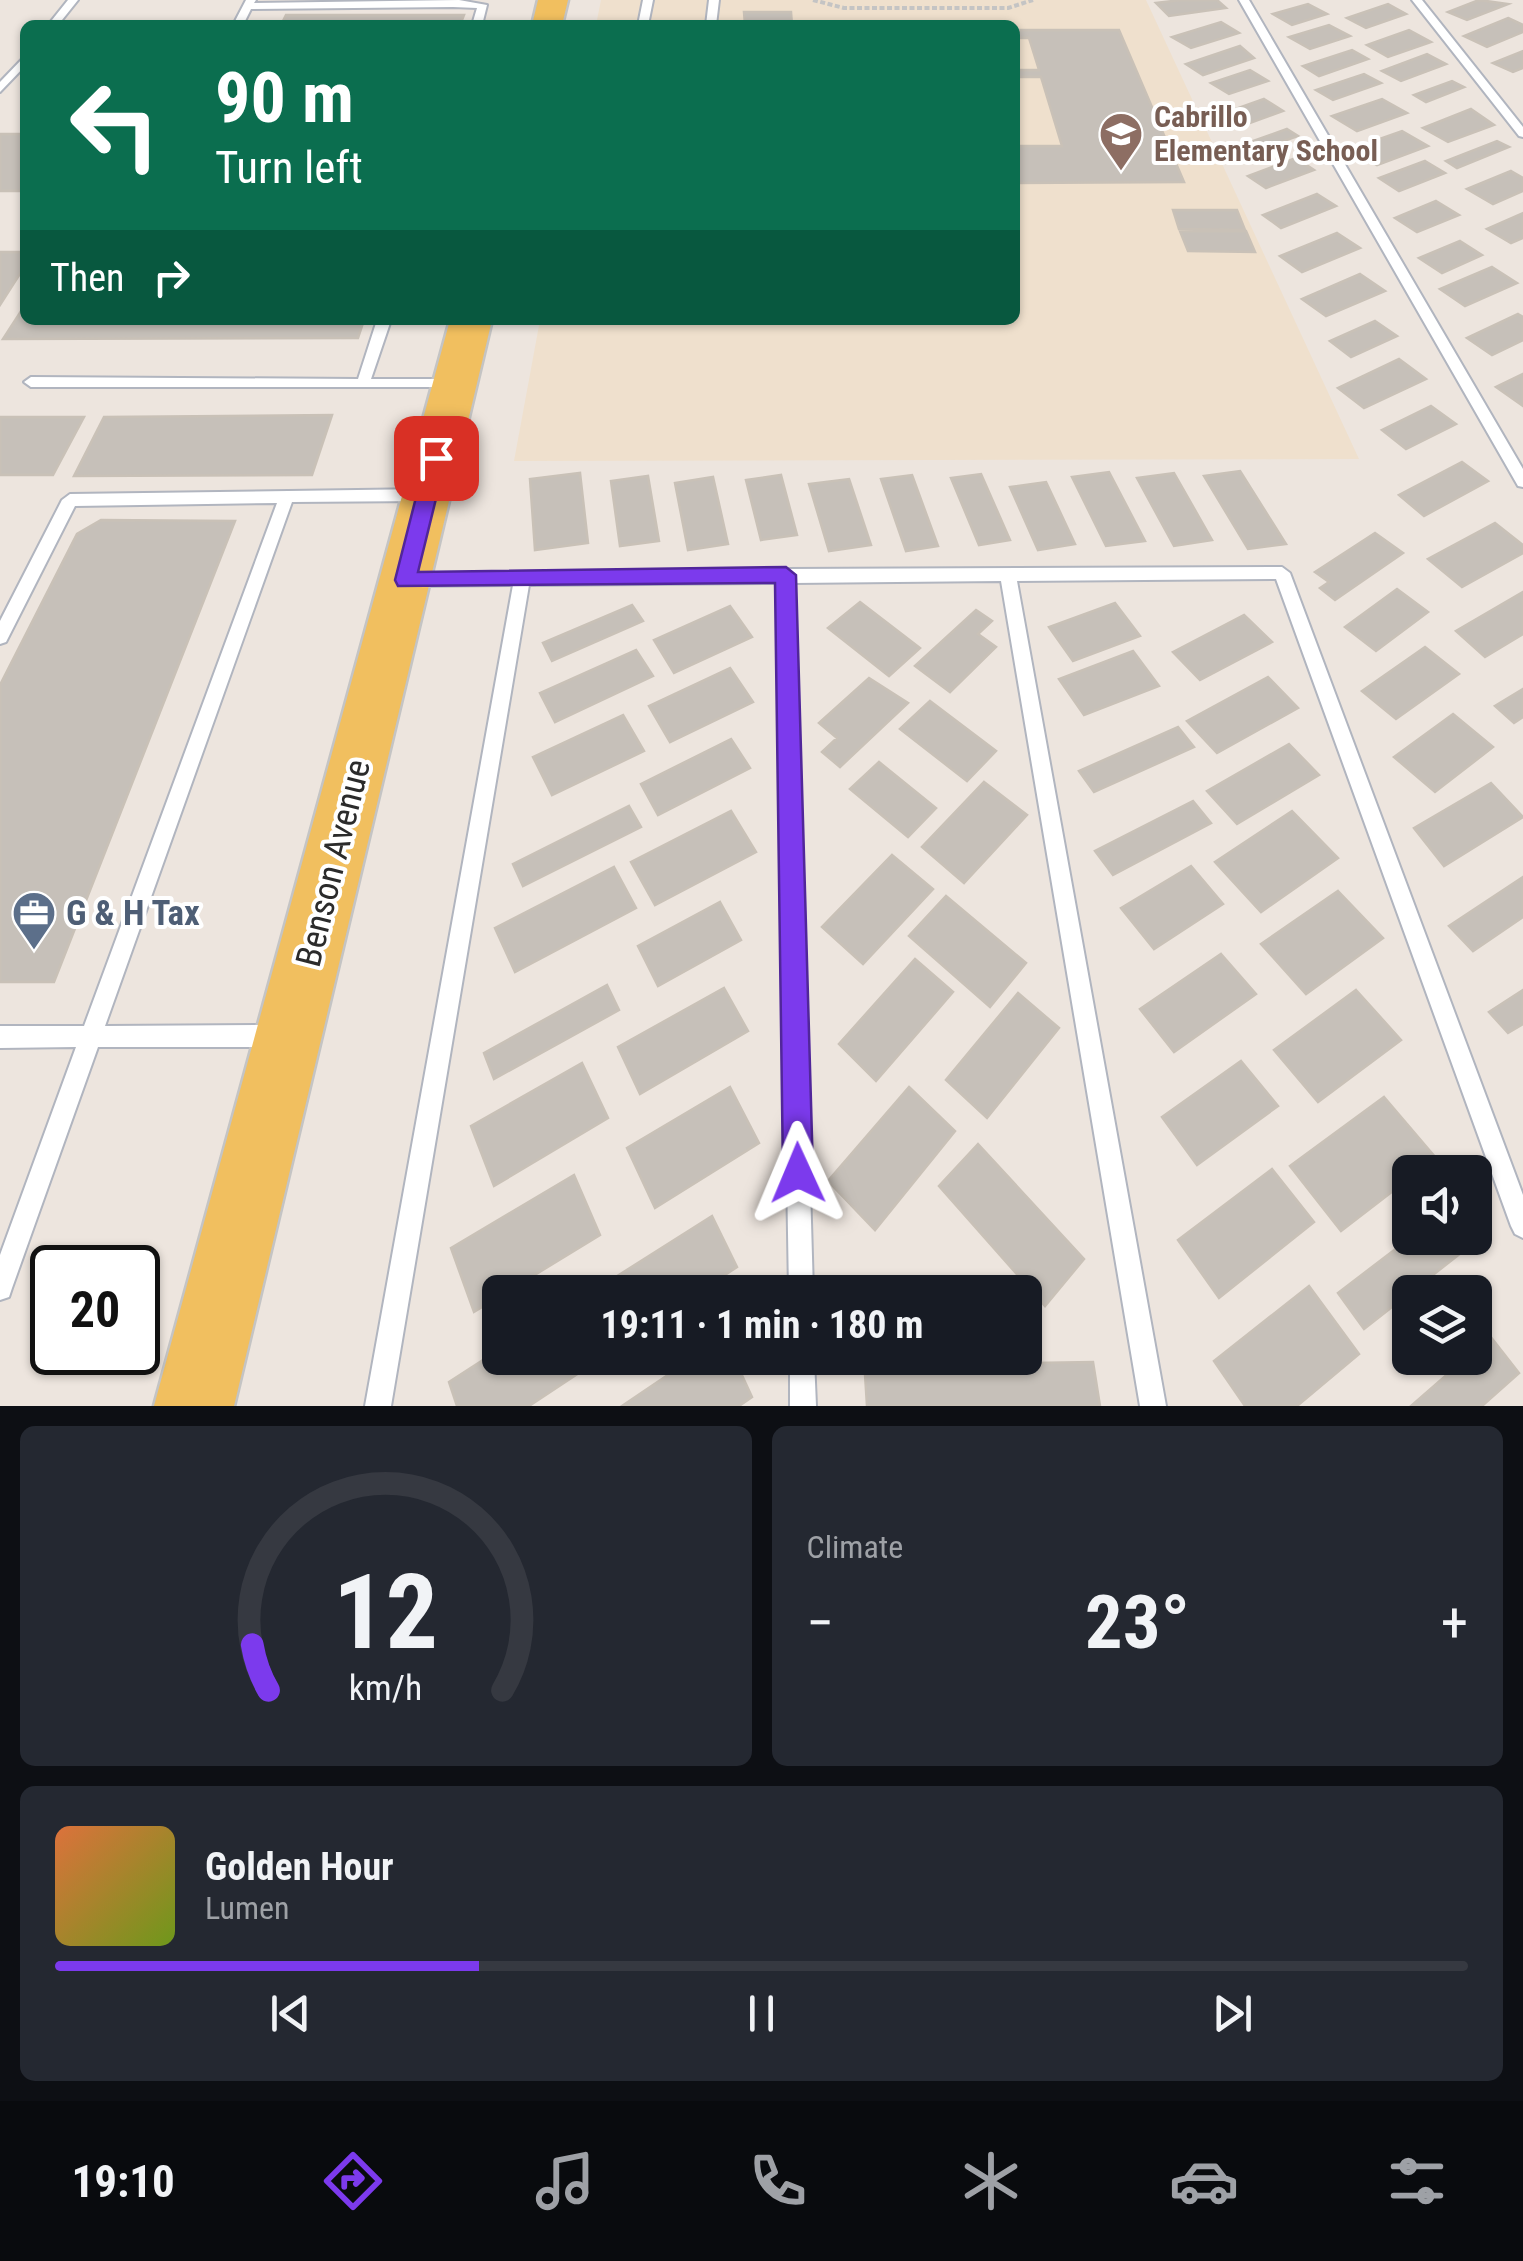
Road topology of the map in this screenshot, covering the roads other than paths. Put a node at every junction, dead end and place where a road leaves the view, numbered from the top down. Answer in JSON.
{"nodes":[{"id":1,"x":73,"y":0,"type":"edge"},
{"id":2,"x":1244,"y":0,"type":"edge"},
{"id":3,"x":1418,"y":0,"type":"edge"},
{"id":4,"x":453,"y":2,"type":"edge"},
{"id":5,"x":250,"y":3,"type":"edge"},
{"id":6,"x":57,"y":20,"type":"edge"},
{"id":7,"x":478,"y":20,"type":"edge"},
{"id":8,"x":20,"y":65,"type":"edge"},
{"id":9,"x":0,"y":90,"type":"edge"},
{"id":10,"x":1523,"y":134,"type":"edge"},
{"id":11,"x":382,"y":325,"type":"edge"},
{"id":12,"x":470,"y":325,"type":"edge"},
{"id":13,"x":30,"y":382,"type":"dead end"},
{"id":14,"x":363,"y":384,"type":"junction"},
{"id":15,"x":454,"y":384,"type":"junction"},
{"id":16,"x":1523,"y":482,"type":"edge"},
{"id":17,"x":427,"y":496,"type":"junction"},
{"id":18,"x":286,"y":498,"type":"junction"},
{"id":19,"x":786,"y":575,"type":"junction"},
{"id":20,"x":1008,"y":576,"type":"junction"},
{"id":21,"x":522,"y":579,"type":"junction"},
{"id":22,"x":406,"y":580,"type":"junction"},
{"id":23,"x":0,"y":594,"type":"edge"},
{"id":24,"x":22,"y":594,"type":"junction"},
{"id":25,"x":0,"y":637,"type":"edge"},
{"id":26,"x":0,"y":1036,"type":"edge"},
{"id":27,"x":288,"y":1036,"type":"junction"},
{"id":28,"x":91,"y":1037,"type":"junction"},
{"id":29,"x":1523,"y":1226,"type":"edge"},
{"id":30,"x":801,"y":1275,"type":"edge"},
{"id":31,"x":0,"y":1288,"type":"edge"},
{"id":32,"x":802,"y":1375,"type":"edge"},
{"id":33,"x":194,"y":1406,"type":"edge"},
{"id":34,"x":378,"y":1406,"type":"edge"},
{"id":35,"x":803,"y":1406,"type":"edge"},
{"id":36,"x":1154,"y":1406,"type":"edge"}],
"edges":[{"from":1,"to":6,"type":"lane"},
{"from":2,"to":16,"type":"lane"},
{"from":3,"to":10,"type":"lane"},
{"from":4,"to":5,"type":"lane"},
{"from":4,"to":7,"type":"lane"},
{"from":8,"to":9,"type":"lane"},
{"from":11,"to":14,"type":"lane"},
{"from":12,"to":15,"type":"main road","name":"Benson Avenue"},
{"from":13,"to":14,"type":"lane"},
{"from":14,"to":15,"type":"lane"},
{"from":15,"to":17,"type":"main road","name":"Benson Avenue"},
{"from":17,"to":18,"type":"lane"},
{"from":17,"to":22,"type":"main road","name":"Benson Avenue"},
{"from":18,"to":24,"type":"lane"},
{"from":18,"to":28,"type":"lane"},
{"from":19,"to":20,"type":"lane"},
{"from":19,"to":21,"type":"lane"},
{"from":19,"to":30,"type":"lane"},
{"from":20,"to":29,"type":"lane"},
{"from":20,"to":36,"type":"lane"},
{"from":21,"to":22,"type":"lane"},
{"from":21,"to":34,"type":"lane"},
{"from":22,"to":27,"type":"main road","name":"Benson Avenue"},
{"from":23,"to":24,"type":"lane"},
{"from":24,"to":25,"type":"lane"},
{"from":26,"to":28,"type":"lane"},
{"from":27,"to":28,"type":"lane"},
{"from":27,"to":33,"type":"main road","name":"Benson Avenue"},
{"from":28,"to":31,"type":"lane"},
{"from":32,"to":35,"type":"lane"}]}
